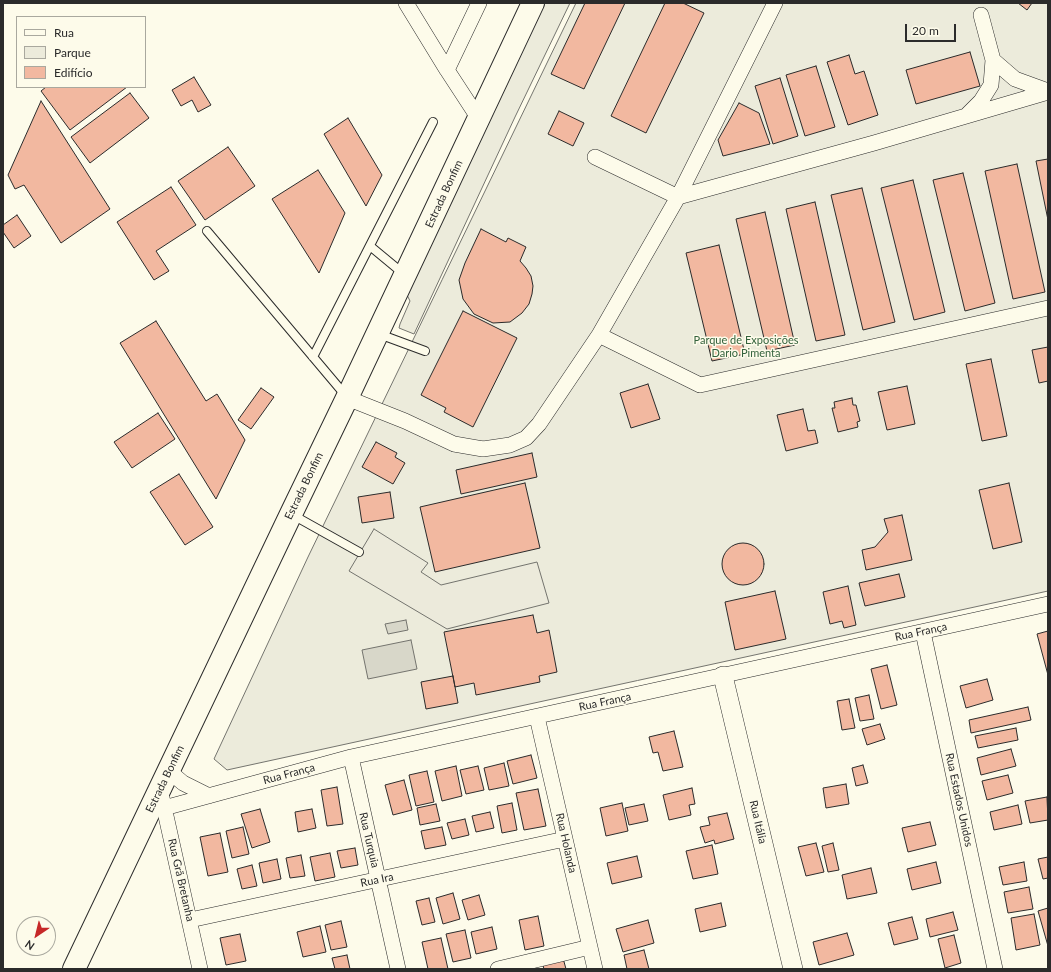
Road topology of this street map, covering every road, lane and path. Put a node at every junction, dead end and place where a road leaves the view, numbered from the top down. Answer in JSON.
{"nodes":[{"id":1,"x":406,"y":3,"type":"edge"},
{"id":2,"x":479,"y":3,"type":"edge"},
{"id":3,"x":533,"y":3,"type":"edge"},
{"id":4,"x":775,"y":3,"type":"edge"},
{"id":5,"x":981,"y":15,"type":"dead end"},
{"id":6,"x":993,"y":60,"type":"junction"},
{"id":7,"x":447,"y":70,"type":"junction"},
{"id":8,"x":1048,"y":92,"type":"edge"},
{"id":9,"x":967,"y":116,"type":"junction"},
{"id":10,"x":479,"y":118,"type":"junction"},
{"id":11,"x":433,"y":122,"type":"dead end"},
{"id":12,"x":595,"y":156,"type":"dead end"},
{"id":13,"x":678,"y":197,"type":"junction"},
{"id":14,"x":207,"y":231,"type":"dead end"},
{"id":15,"x":370,"y":246,"type":"junction"},
{"id":16,"x":405,"y":275,"type":"junction"},
{"id":17,"x":1048,"y":308,"type":"edge"},
{"id":18,"x":378,"y":333,"type":"junction"},
{"id":19,"x":598,"y":334,"type":"junction"},
{"id":20,"x":425,"y":351,"type":"dead end"},
{"id":21,"x":313,"y":357,"type":"junction"},
{"id":22,"x":347,"y":398,"type":"junction"},
{"id":23,"x":291,"y":514,"type":"junction"},
{"id":24,"x":359,"y":552,"type":"dead end"},
{"id":25,"x":1048,"y":604,"type":"edge"},
{"id":26,"x":923,"y":632,"type":"junction"},
{"id":27,"x":723,"y":676,"type":"junction"},
{"id":28,"x":536,"y":717,"type":"junction"},
{"id":29,"x":351,"y":757,"type":"junction"},
{"id":30,"x":164,"y":790,"type":"junction"},
{"id":31,"x":209,"y":796,"type":"junction"},
{"id":32,"x":565,"y":839,"type":"junction"},
{"id":33,"x":378,"y":880,"type":"junction"},
{"id":34,"x":190,"y":920,"type":"junction"},
{"id":35,"x":590,"y":948,"type":"junction"},
{"id":36,"x":74,"y":969,"type":"edge"},
{"id":37,"x":200,"y":969,"type":"edge"},
{"id":38,"x":398,"y":969,"type":"edge"},
{"id":39,"x":498,"y":969,"type":"edge"},
{"id":40,"x":595,"y":969,"type":"edge"},
{"id":41,"x":793,"y":969,"type":"edge"},
{"id":42,"x":995,"y":969,"type":"edge"}],
"edges":[{"from":1,"to":7,"type":"street"},
{"from":2,"to":7,"type":"street"},
{"from":3,"to":10,"type":"main road","name":"Estrada Bonfim"},
{"from":4,"to":13,"type":"street"},
{"from":5,"to":6,"type":"street"},
{"from":6,"to":8,"type":"street"},
{"from":6,"to":9,"type":"street"},
{"from":7,"to":10,"type":"street"},
{"from":8,"to":9,"type":"street"},
{"from":9,"to":13,"type":"street"},
{"from":10,"to":16,"type":"main road","name":"Estrada Bonfim"},
{"from":11,"to":15,"type":"lane"},
{"from":12,"to":13,"type":"street"},
{"from":13,"to":19,"type":"street"},
{"from":14,"to":21,"type":"lane"},
{"from":15,"to":16,"type":"lane"},
{"from":15,"to":21,"type":"lane"},
{"from":16,"to":18,"type":"main road","name":"Estrada Bonfim"},
{"from":17,"to":19,"type":"street"},
{"from":18,"to":20,"type":"lane"},
{"from":18,"to":22,"type":"main road","name":"Estrada Bonfim"},
{"from":19,"to":22,"type":"street"},
{"from":21,"to":22,"type":"lane"},
{"from":22,"to":23,"type":"main road","name":"Estrada Bonfim"},
{"from":23,"to":24,"type":"lane"},
{"from":23,"to":30,"type":"main road","name":"Estrada Bonfim"},
{"from":25,"to":26,"type":"street","name":"Rua França"},
{"from":26,"to":27,"type":"street","name":"Rua França"},
{"from":26,"to":42,"type":"street","name":"Rua Estados Unidos"},
{"from":27,"to":28,"type":"street","name":"Rua França"},
{"from":27,"to":41,"type":"street","name":"Rua Itália"},
{"from":28,"to":29,"type":"street","name":"Rua França"},
{"from":28,"to":32,"type":"street","name":"Rua Holanda"},
{"from":29,"to":31,"type":"street","name":"Rua França"},
{"from":29,"to":33,"type":"street","name":"Rua Turquia"},
{"from":30,"to":31,"type":"street","name":"Rua França"},
{"from":30,"to":31,"type":"street"},
{"from":30,"to":34,"type":"street","name":"Rua Grã Bretanha"},
{"from":30,"to":36,"type":"main road","name":"Estrada Bonfim"},
{"from":32,"to":33,"type":"street","name":"Rua Ira"},
{"from":32,"to":35,"type":"street","name":"Rua Holanda"},
{"from":33,"to":34,"type":"street","name":"Rua Ira"},
{"from":33,"to":38,"type":"street","name":"Rua Turquia"},
{"from":34,"to":37,"type":"street","name":"Rua Grã Bretanha"},
{"from":35,"to":39,"type":"street"},
{"from":35,"to":40,"type":"street","name":"Rua Holanda"}]}
